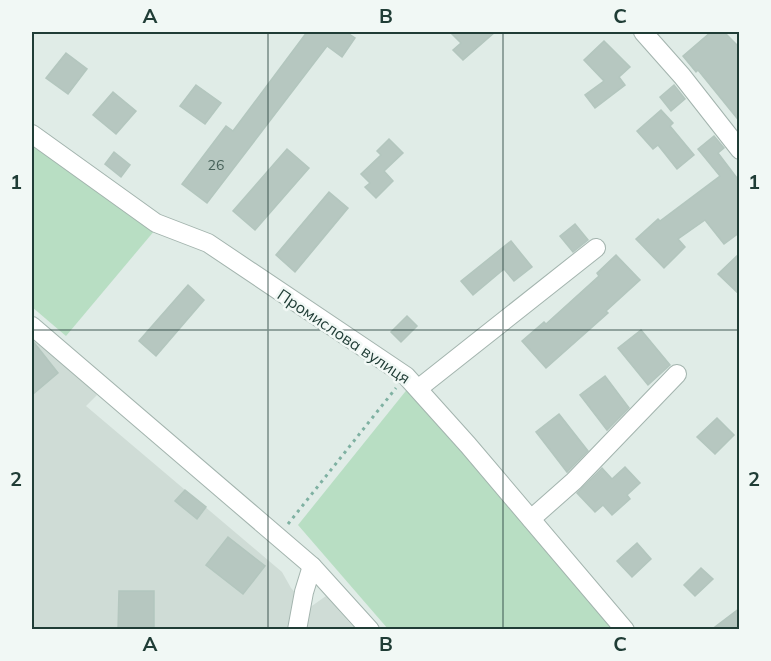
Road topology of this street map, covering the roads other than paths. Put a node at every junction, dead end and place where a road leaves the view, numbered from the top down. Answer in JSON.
{"nodes":[{"id":1,"x":643,"y":32,"type":"edge"},
{"id":2,"x":32,"y":134,"type":"edge"},
{"id":3,"x":740,"y":150,"type":"edge"},
{"id":4,"x":596,"y":248,"type":"dead end"},
{"id":5,"x":32,"y":326,"type":"edge"},
{"id":6,"x":677,"y":374,"type":"dead end"},
{"id":7,"x":412,"y":382,"type":"junction"},
{"id":8,"x":531,"y":519,"type":"junction"},
{"id":9,"x":312,"y":566,"type":"junction"},
{"id":10,"x":297,"y":630,"type":"edge"},
{"id":11,"x":370,"y":630,"type":"edge"},
{"id":12,"x":625,"y":630,"type":"edge"}],
"edges":[{"from":1,"to":3,"type":"street"},
{"from":2,"to":7,"type":"street","name":"Промислова вулиця"},
{"from":4,"to":7,"type":"street"},
{"from":5,"to":9,"type":"street"},
{"from":6,"to":8,"type":"street"},
{"from":7,"to":8,"type":"street","name":"Промислова вулиця"},
{"from":8,"to":12,"type":"street","name":"Промислова вулиця"},
{"from":9,"to":10,"type":"street"},
{"from":9,"to":11,"type":"street"}]}
